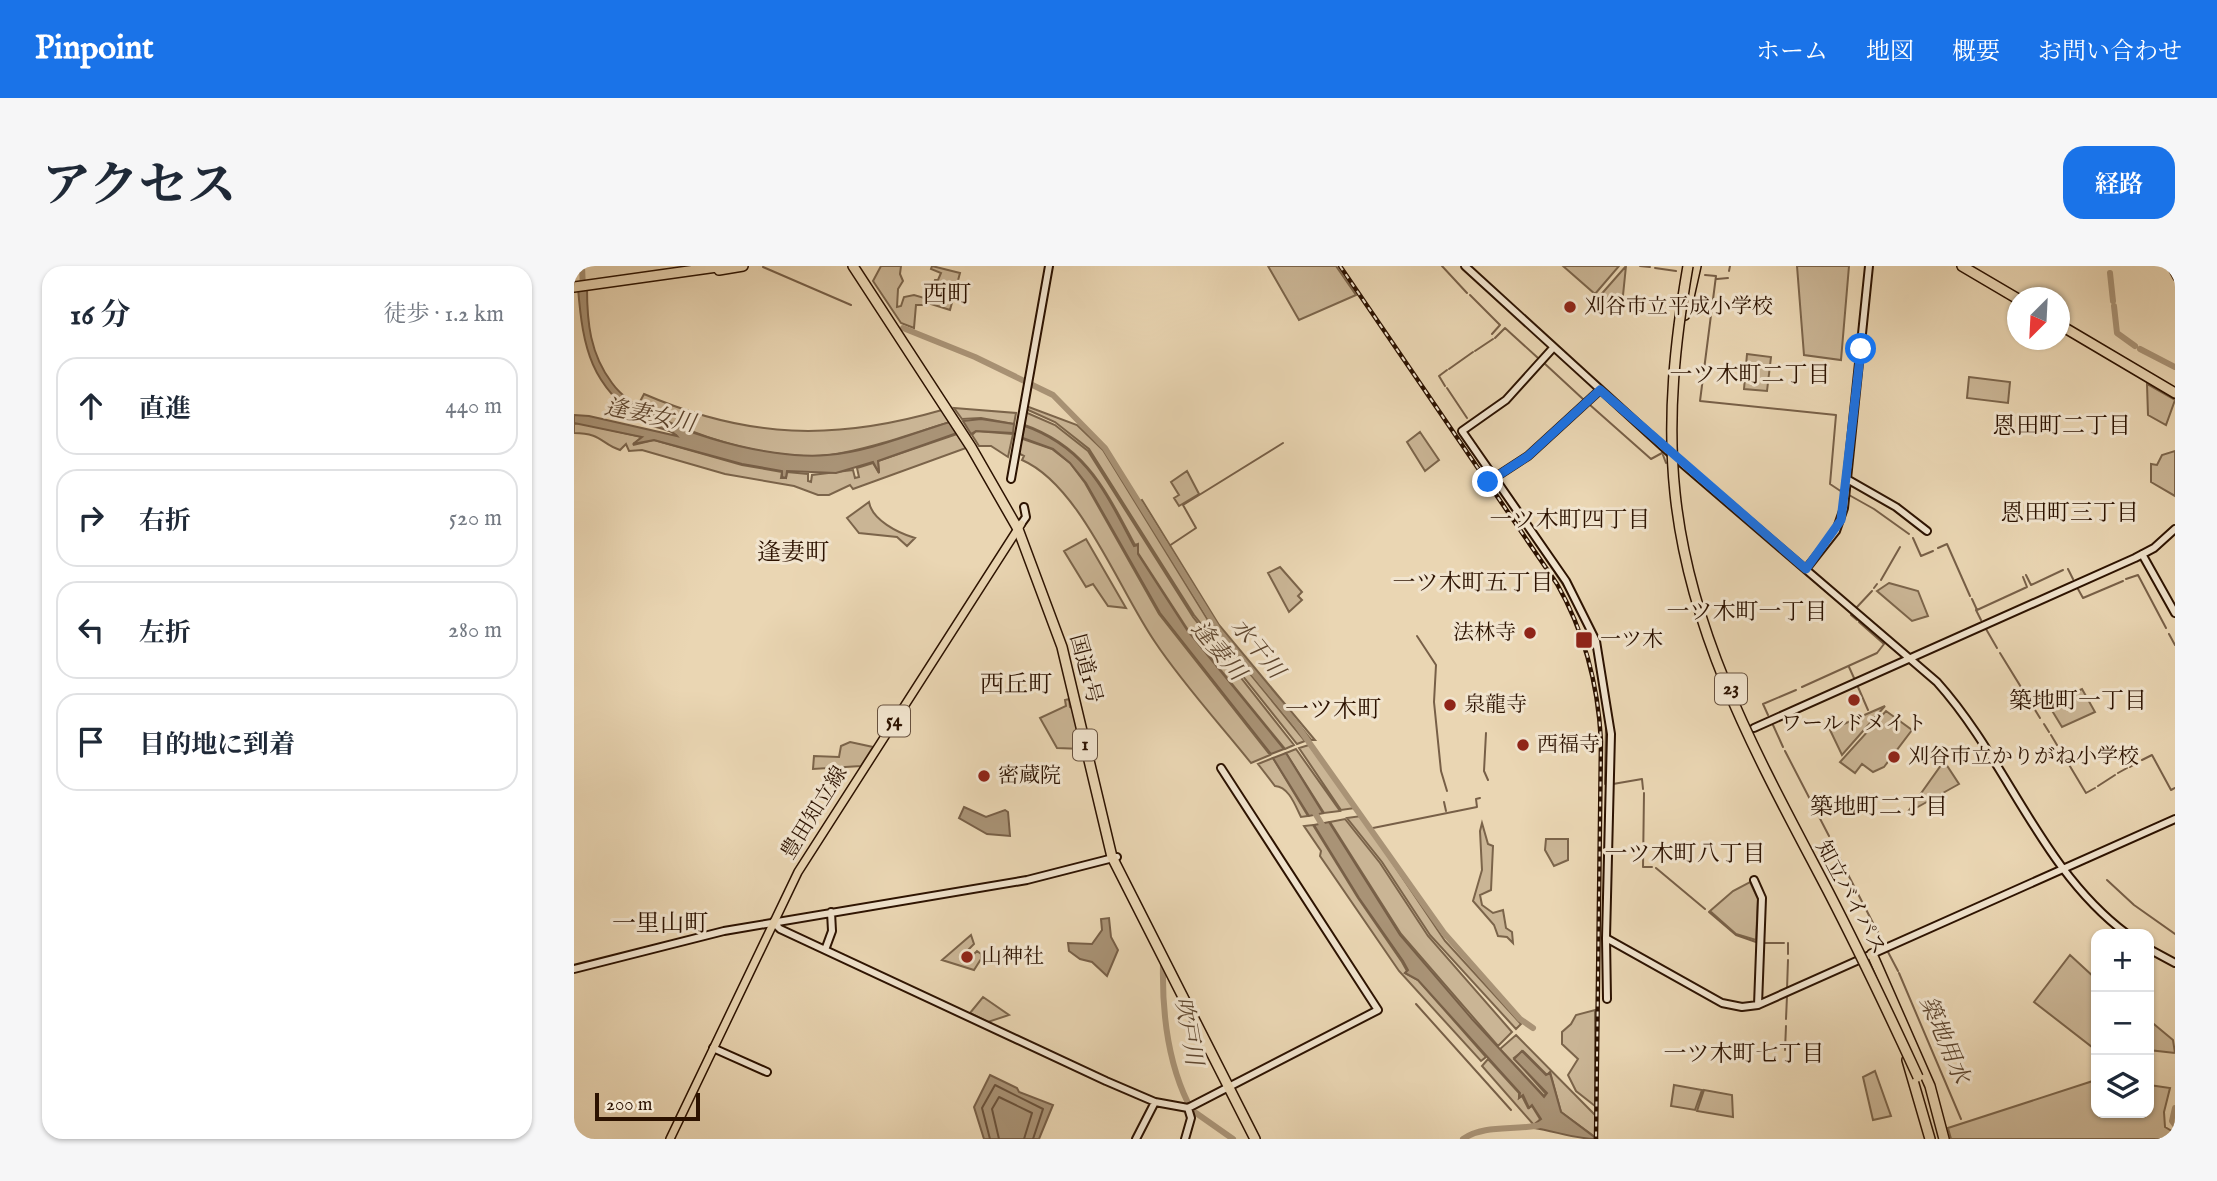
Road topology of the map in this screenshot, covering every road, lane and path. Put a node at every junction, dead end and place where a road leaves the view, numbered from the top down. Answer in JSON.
{"nodes":[{"id":1,"x":699,"y":266,"type":"edge"},
{"id":2,"x":723,"y":266,"type":"edge"},
{"id":3,"x":743,"y":266,"type":"edge"},
{"id":4,"x":853,"y":266,"type":"edge"},
{"id":5,"x":860,"y":266,"type":"edge"},
{"id":6,"x":1049,"y":266,"type":"edge"},
{"id":7,"x":1465,"y":266,"type":"edge"},
{"id":8,"x":1690,"y":266,"type":"edge"},
{"id":9,"x":1869,"y":266,"type":"edge"},
{"id":10,"x":1962,"y":266,"type":"edge"},
{"id":11,"x":682,"y":270,"type":"edge"},
{"id":12,"x":574,"y":285,"type":"edge"},
{"id":13,"x":2007,"y":293,"type":"edge"},
{"id":14,"x":2070,"y":331,"type":"edge"},
{"id":15,"x":1553,"y":348,"type":"junction"},
{"id":16,"x":1600,"y":390,"type":"junction"},
{"id":17,"x":2175,"y":393,"type":"edge"},
{"id":18,"x":948,"y":409,"type":"junction"},
{"id":19,"x":1494,"y":478,"type":"junction"},
{"id":20,"x":1011,"y":479,"type":"dead end"},
{"id":21,"x":1846,"y":479,"type":"junction"},
{"id":22,"x":1485,"y":484,"type":"dead end"},
{"id":23,"x":1024,"y":507,"type":"dead end"},
{"id":24,"x":1020,"y":526,"type":"junction"},
{"id":25,"x":2175,"y":529,"type":"edge"},
{"id":26,"x":1927,"y":531,"type":"dead end"},
{"id":27,"x":2142,"y":554,"type":"junction"},
{"id":28,"x":1806,"y":569,"type":"junction"},
{"id":29,"x":2175,"y":612,"type":"edge"},
{"id":30,"x":1911,"y":658,"type":"junction"},
{"id":31,"x":1754,"y":728,"type":"dead end"},
{"id":32,"x":1221,"y":768,"type":"dead end"},
{"id":33,"x":2175,"y":819,"type":"edge"},
{"id":34,"x":1115,"y":857,"type":"junction"},
{"id":35,"x":2062,"y":869,"type":"junction"},
{"id":36,"x":1754,"y":880,"type":"dead end"},
{"id":37,"x":831,"y":912,"type":"junction"},
{"id":38,"x":774,"y":922,"type":"junction"},
{"id":39,"x":2121,"y":929,"type":"edge"},
{"id":40,"x":1606,"y":938,"type":"junction"},
{"id":41,"x":825,"y":950,"type":"junction"},
{"id":42,"x":2154,"y":952,"type":"edge"},
{"id":43,"x":1872,"y":954,"type":"junction"},
{"id":44,"x":1861,"y":959,"type":"junction"},
{"id":45,"x":2175,"y":963,"type":"edge"},
{"id":46,"x":574,"y":970,"type":"edge"},
{"id":47,"x":1607,"y":999,"type":"dead end"},
{"id":48,"x":1758,"y":1005,"type":"junction"},
{"id":49,"x":713,"y":1048,"type":"junction"},
{"id":50,"x":767,"y":1072,"type":"dead end"},
{"id":51,"x":1232,"y":1086,"type":"junction"},
{"id":52,"x":1155,"y":1102,"type":"junction"},
{"id":53,"x":1188,"y":1108,"type":"junction"},
{"id":54,"x":670,"y":1139,"type":"edge"},
{"id":55,"x":1136,"y":1139,"type":"edge"},
{"id":56,"x":1185,"y":1139,"type":"edge"},
{"id":57,"x":1255,"y":1139,"type":"edge"},
{"id":58,"x":1261,"y":1139,"type":"edge"},
{"id":59,"x":1937,"y":1139,"type":"edge"}],
"edges":[{"from":1,"to":11,"type":"highway"},
{"from":2,"to":11,"type":"highway"},
{"from":3,"to":11,"type":"highway"},
{"from":4,"to":18,"type":"highway","name":"国道1号","number":"1"},
{"from":5,"to":18,"type":"highway","name":"国道1号","number":"1"},
{"from":6,"to":20,"type":"street"},
{"from":7,"to":15,"type":"street"},
{"from":8,"to":59,"type":"highway","name":"知立バイパス","number":"23","bridge":true},
{"from":9,"to":21,"type":"street"},
{"from":10,"to":13,"type":"highway"},
{"from":11,"to":12,"type":"highway"},
{"from":14,"to":17,"type":"highway"},
{"from":15,"to":16,"type":"street"},
{"from":15,"to":19,"type":"street"},
{"from":16,"to":19,"type":"street"},
{"from":16,"to":28,"type":"street"},
{"from":18,"to":24,"type":"highway","name":"国道1号","number":"1"},
{"from":19,"to":22,"type":"street"},
{"from":19,"to":40,"type":"street"},
{"from":21,"to":26,"type":"street"},
{"from":21,"to":28,"type":"street"},
{"from":23,"to":24,"type":"street"},
{"from":24,"to":34,"type":"highway","name":"国道1号","number":"1"},
{"from":24,"to":38,"type":"main road","name":"豊田知立線","number":"54"},
{"from":25,"to":27,"type":"street"},
{"from":27,"to":29,"type":"street"},
{"from":27,"to":30,"type":"street"},
{"from":28,"to":30,"type":"street"},
{"from":30,"to":31,"type":"street"},
{"from":30,"to":35,"type":"street"},
{"from":32,"to":51,"type":"street"},
{"from":33,"to":35,"type":"street"},
{"from":34,"to":37,"type":"street"},
{"from":34,"to":51,"type":"highway","name":"国道1号","number":"1"},
{"from":35,"to":39,"type":"street"},
{"from":35,"to":43,"type":"street"},
{"from":36,"to":48,"type":"street"},
{"from":37,"to":38,"type":"street"},
{"from":37,"to":41,"type":"street"},
{"from":38,"to":41,"type":"street"},
{"from":38,"to":46,"type":"street"},
{"from":38,"to":49,"type":"main road","name":"豊田知立線","number":"54"},
{"from":40,"to":47,"type":"street"},
{"from":40,"to":48,"type":"street"},
{"from":41,"to":52,"type":"street"},
{"from":42,"to":45,"type":"street"},
{"from":43,"to":44,"type":"street"},
{"from":43,"to":59,"type":"highway"},
{"from":44,"to":48,"type":"street"},
{"from":44,"to":59,"type":"highway"},
{"from":49,"to":50,"type":"street"},
{"from":49,"to":54,"type":"main road","name":"豊田知立線","number":"54"},
{"from":51,"to":53,"type":"street"},
{"from":51,"to":57,"type":"highway","name":"国道1号","number":"1"},
{"from":51,"to":58,"type":"highway","name":"国道1号","number":"1"},
{"from":52,"to":53,"type":"street"},
{"from":52,"to":55,"type":"street"},
{"from":53,"to":56,"type":"street"}]}
